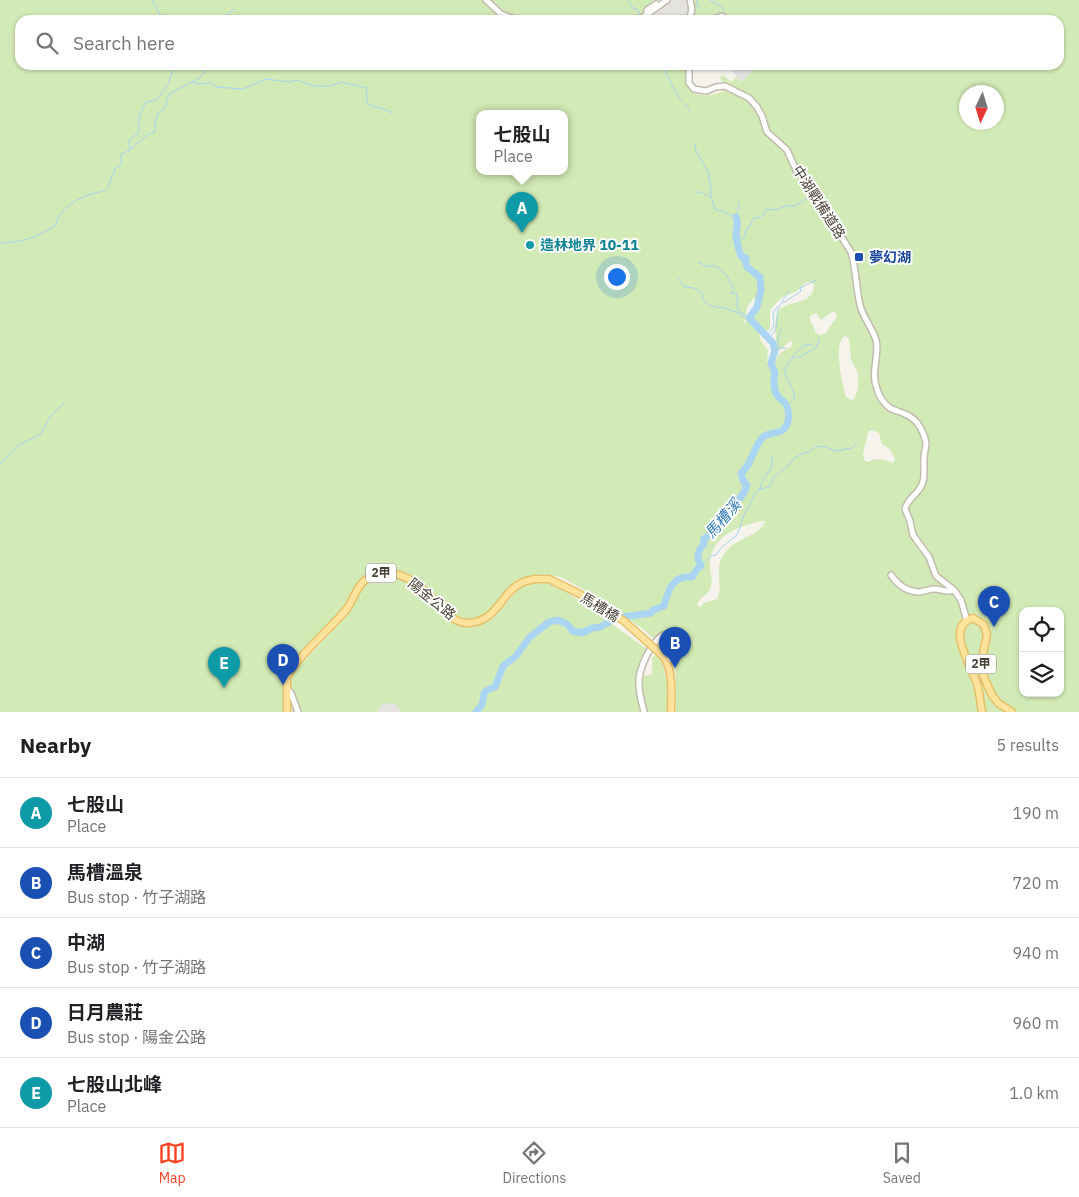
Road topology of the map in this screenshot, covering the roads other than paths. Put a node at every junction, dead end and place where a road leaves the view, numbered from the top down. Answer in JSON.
{"nodes":[{"id":1,"x":486,"y":0,"type":"edge"},
{"id":2,"x":666,"y":0,"type":"edge"},
{"id":3,"x":690,"y":0,"type":"edge"},
{"id":4,"x":658,"y":2,"type":"edge"},
{"id":5,"x":649,"y":11,"type":"junction"},
{"id":6,"x":504,"y":15,"type":"edge"},
{"id":7,"x":645,"y":15,"type":"edge"},
{"id":8,"x":692,"y":15,"type":"edge"},
{"id":9,"x":689,"y":70,"type":"edge"},
{"id":10,"x":890,"y":576,"type":"dead end"},
{"id":11,"x":526,"y":581,"type":"joint"},
{"id":12,"x":954,"y":590,"type":"junction"},
{"id":13,"x":967,"y":620,"type":"junction"},
{"id":14,"x":665,"y":659,"type":"junction"},
{"id":15,"x":287,"y":689,"type":"junction"},
{"id":16,"x":287,"y":712,"type":"edge"},
{"id":17,"x":298,"y":712,"type":"edge"},
{"id":18,"x":644,"y":712,"type":"edge"},
{"id":19,"x":671,"y":712,"type":"edge"},
{"id":20,"x":982,"y":712,"type":"edge"},
{"id":21,"x":1012,"y":712,"type":"edge"}],
"edges":[{"from":1,"to":6,"type":"street"},
{"from":2,"to":5,"type":"street"},
{"from":3,"to":8,"type":"street"},
{"from":4,"to":5,"type":"street"},
{"from":5,"to":7,"type":"street"},
{"from":9,"to":12,"type":"street","name":"中湖戰備道路"},
{"from":10,"to":12,"type":"street"},
{"from":11,"to":14,"type":"main road","name":"馬槽橋","number":"2甲","bridge":true},
{"from":11,"to":15,"type":"main road","name":"陽金公路","number":"2甲"},
{"from":12,"to":13,"type":"street","name":"中湖戰備道路"},
{"from":13,"to":20,"type":"main road","number":"2甲"},
{"from":13,"to":21,"type":"main road","number":"2甲"},
{"from":14,"to":18,"type":"street"},
{"from":14,"to":19,"type":"main road"},
{"from":15,"to":16,"type":"main road","name":"陽金公路","number":"2甲"},
{"from":15,"to":17,"type":"street"}]}
